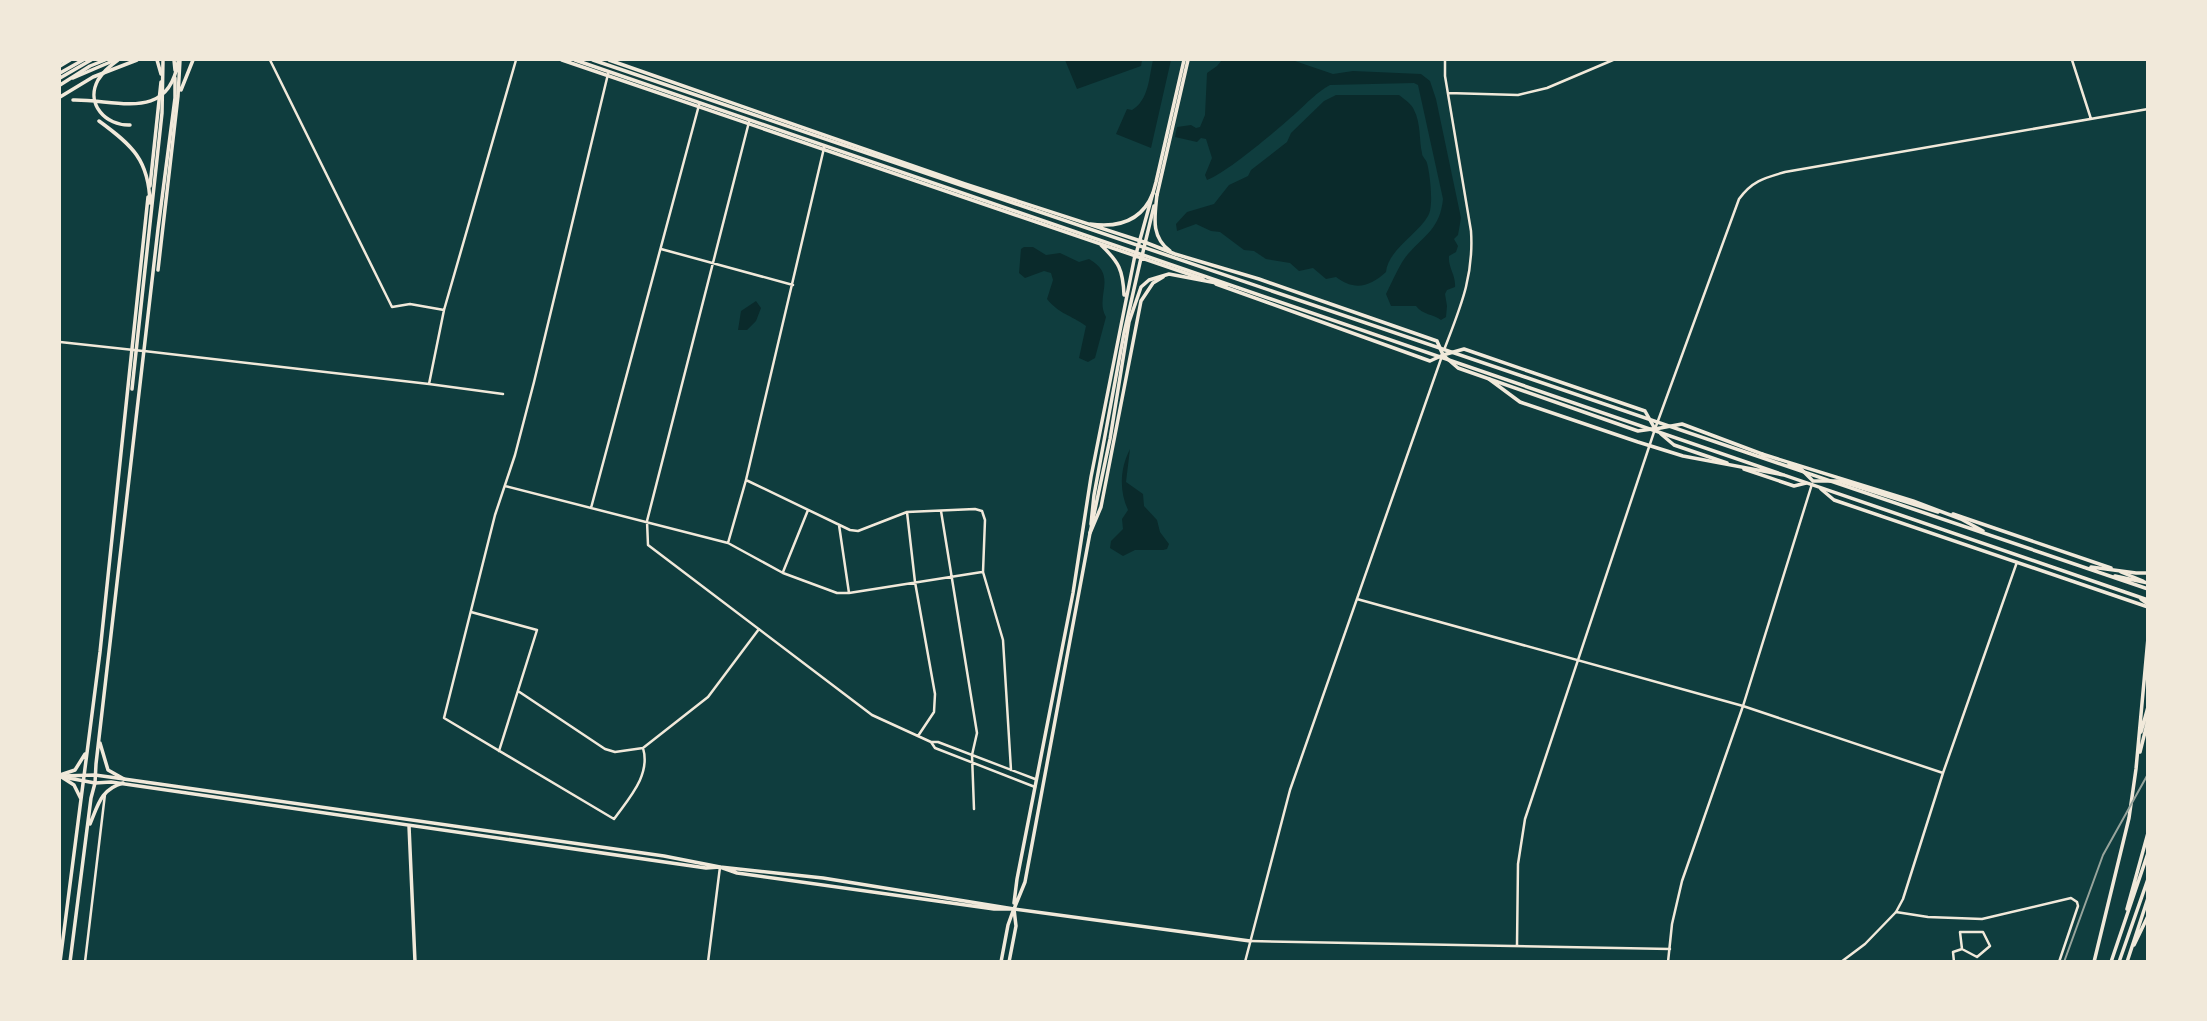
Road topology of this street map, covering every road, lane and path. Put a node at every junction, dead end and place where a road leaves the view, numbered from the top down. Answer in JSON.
{"nodes":[{"id":1,"x":65,"y":60,"type":"edge"},
{"id":2,"x":70,"y":60,"type":"edge"},
{"id":3,"x":81,"y":60,"type":"edge"},
{"id":4,"x":91,"y":60,"type":"edge"},
{"id":5,"x":105,"y":60,"type":"edge"},
{"id":6,"x":117,"y":60,"type":"edge"},
{"id":7,"x":137,"y":60,"type":"edge"},
{"id":8,"x":157,"y":60,"type":"edge"},
{"id":9,"x":164,"y":60,"type":"edge"},
{"id":10,"x":179,"y":60,"type":"edge"},
{"id":11,"x":193,"y":60,"type":"edge"},
{"id":12,"x":270,"y":60,"type":"edge"},
{"id":13,"x":516,"y":60,"type":"edge"},
{"id":14,"x":562,"y":60,"type":"edge"},
{"id":15,"x":575,"y":60,"type":"edge"},
{"id":16,"x":593,"y":60,"type":"edge"},
{"id":17,"x":611,"y":60,"type":"edge"},
{"id":18,"x":1186,"y":60,"type":"edge"},
{"id":19,"x":1445,"y":60,"type":"edge"},
{"id":20,"x":1613,"y":60,"type":"edge"},
{"id":21,"x":2072,"y":60,"type":"edge"},
{"id":22,"x":60,"y":65,"type":"edge"},
{"id":23,"x":60,"y":73,"type":"edge"},
{"id":24,"x":608,"y":74,"type":"junction"},
{"id":25,"x":162,"y":76,"type":"junction"},
{"id":26,"x":60,"y":78,"type":"edge"},
{"id":27,"x":60,"y":85,"type":"edge"},
{"id":28,"x":1448,"y":93,"type":"junction"},
{"id":29,"x":163,"y":94,"type":"junction"},
{"id":30,"x":60,"y":97,"type":"edge"},
{"id":31,"x":175,"y":98,"type":"junction"},
{"id":32,"x":74,"y":100,"type":"dead end"},
{"id":33,"x":699,"y":106,"type":"junction"},
{"id":34,"x":2147,"y":109,"type":"edge"},
{"id":35,"x":2091,"y":119,"type":"junction"},
{"id":36,"x":99,"y":121,"type":"dead end"},
{"id":37,"x":749,"y":122,"type":"junction"},
{"id":38,"x":130,"y":125,"type":"dead end"},
{"id":39,"x":174,"y":127,"type":"junction"},
{"id":40,"x":824,"y":148,"type":"junction"},
{"id":41,"x":1155,"y":194,"type":"junction"},
{"id":42,"x":150,"y":221,"type":"junction"},
{"id":43,"x":1075,"y":221,"type":"junction"},
{"id":44,"x":1086,"y":239,"type":"junction"},
{"id":45,"x":1139,"y":241,"type":"junction"},
{"id":46,"x":1147,"y":243,"type":"junction"},
{"id":47,"x":661,"y":249,"type":"junction"},
{"id":48,"x":1175,"y":254,"type":"junction"},
{"id":49,"x":1135,"y":256,"type":"junction"},
{"id":50,"x":1141,"y":258,"type":"junction"},
{"id":51,"x":714,"y":263,"type":"junction"},
{"id":52,"x":158,"y":270,"type":"dead end"},
{"id":53,"x":1199,"y":278,"type":"junction"},
{"id":54,"x":793,"y":285,"type":"junction"},
{"id":55,"x":1252,"y":291,"type":"junction"},
{"id":56,"x":1125,"y":302,"type":"junction"},
{"id":57,"x":444,"y":310,"type":"junction"},
{"id":58,"x":60,"y":342,"type":"edge"},
{"id":59,"x":132,"y":351,"type":"junction"},
{"id":60,"x":144,"y":351,"type":"junction"},
{"id":61,"x":1443,"y":355,"type":"junction"},
{"id":62,"x":1489,"y":379,"type":"junction"},
{"id":63,"x":429,"y":384,"type":"junction"},
{"id":64,"x":132,"y":389,"type":"dead end"},
{"id":65,"x":503,"y":394,"type":"dead end"},
{"id":66,"x":1655,"y":429,"type":"junction"},
{"id":67,"x":1762,"y":454,"type":"junction"},
{"id":68,"x":1793,"y":476,"type":"junction"},
{"id":69,"x":746,"y":480,"type":"junction"},
{"id":70,"x":1813,"y":481,"type":"junction"},
{"id":71,"x":505,"y":486,"type":"junction"},
{"id":72,"x":591,"y":508,"type":"junction"},
{"id":73,"x":808,"y":510,"type":"junction"},
{"id":74,"x":941,"y":511,"type":"junction"},
{"id":75,"x":907,"y":512,"type":"junction"},
{"id":76,"x":647,"y":522,"type":"junction"},
{"id":77,"x":839,"y":525,"type":"junction"},
{"id":78,"x":1090,"y":533,"type":"junction"},
{"id":79,"x":1994,"y":537,"type":"junction"},
{"id":80,"x":728,"y":542,"type":"junction"},
{"id":81,"x":2017,"y":562,"type":"junction"},
{"id":82,"x":2082,"y":566,"type":"junction"},
{"id":83,"x":983,"y":572,"type":"junction"},
{"id":84,"x":783,"y":573,"type":"junction"},
{"id":85,"x":2147,"y":573,"type":"edge"},
{"id":86,"x":2107,"y":575,"type":"junction"},
{"id":87,"x":951,"y":577,"type":"junction"},
{"id":88,"x":915,"y":582,"type":"junction"},
{"id":89,"x":2147,"y":583,"type":"edge"},
{"id":90,"x":2147,"y":589,"type":"edge"},
{"id":91,"x":849,"y":593,"type":"junction"},
{"id":92,"x":1357,"y":599,"type":"junction"},
{"id":93,"x":2147,"y":603,"type":"edge"},
{"id":94,"x":471,"y":612,"type":"junction"},
{"id":95,"x":759,"y":629,"type":"junction"},
{"id":96,"x":2147,"y":638,"type":"edge"},
{"id":97,"x":1576,"y":661,"type":"junction"},
{"id":98,"x":518,"y":691,"type":"junction"},
{"id":99,"x":1742,"y":706,"type":"junction"},
{"id":100,"x":2147,"y":707,"type":"edge"},
{"id":101,"x":2147,"y":720,"type":"edge"},
{"id":102,"x":918,"y":736,"type":"junction"},
{"id":103,"x":89,"y":738,"type":"junction"},
{"id":104,"x":99,"y":738,"type":"junction"},
{"id":105,"x":931,"y":742,"type":"junction"},
{"id":106,"x":2139,"y":746,"type":"junction"},
{"id":107,"x":643,"y":748,"type":"junction"},
{"id":108,"x":499,"y":751,"type":"junction"},
{"id":109,"x":972,"y":755,"type":"junction"},
{"id":110,"x":972,"y":762,"type":"junction"},
{"id":111,"x":2136,"y":769,"type":"junction"},
{"id":112,"x":1011,"y":770,"type":"junction"},
{"id":113,"x":1943,"y":773,"type":"junction"},
{"id":114,"x":95,"y":775,"type":"junction"},
{"id":115,"x":60,"y":776,"type":"edge"},
{"id":116,"x":83,"y":778,"type":"junction"},
{"id":117,"x":1037,"y":780,"type":"junction"},
{"id":118,"x":123,"y":781,"type":"junction"},
{"id":119,"x":95,"y":783,"type":"junction"},
{"id":120,"x":1035,"y":787,"type":"junction"},
{"id":121,"x":105,"y":794,"type":"junction"},
{"id":122,"x":81,"y":802,"type":"junction"},
{"id":123,"x":974,"y":809,"type":"dead end"},
{"id":124,"x":409,"y":822,"type":"junction"},
{"id":125,"x":88,"y":829,"type":"junction"},
{"id":126,"x":2147,"y":833,"type":"edge"},
{"id":127,"x":2147,"y":853,"type":"edge"},
{"id":128,"x":720,"y":867,"type":"junction"},
{"id":129,"x":2147,"y":879,"type":"edge"},
{"id":130,"x":2147,"y":898,"type":"edge"},
{"id":131,"x":1014,"y":909,"type":"junction"},
{"id":132,"x":1896,"y":912,"type":"junction"},
{"id":133,"x":2147,"y":916,"type":"edge"},
{"id":134,"x":2120,"y":935,"type":"junction"},
{"id":135,"x":1250,"y":942,"type":"junction"},
{"id":136,"x":1517,"y":945,"type":"junction"},
{"id":137,"x":1670,"y":949,"type":"junction"},
{"id":138,"x":1962,"y":949,"type":"junction"},
{"id":139,"x":2127,"y":960,"type":"edge"},
{"id":140,"x":60,"y":961,"type":"edge"},
{"id":141,"x":70,"y":961,"type":"edge"},
{"id":142,"x":85,"y":961,"type":"edge"},
{"id":143,"x":415,"y":961,"type":"edge"},
{"id":144,"x":708,"y":961,"type":"edge"},
{"id":145,"x":1001,"y":961,"type":"edge"},
{"id":146,"x":1009,"y":961,"type":"edge"},
{"id":147,"x":1245,"y":961,"type":"edge"},
{"id":148,"x":1668,"y":961,"type":"edge"},
{"id":149,"x":1841,"y":961,"type":"edge"},
{"id":150,"x":1954,"y":961,"type":"edge"},
{"id":151,"x":2059,"y":961,"type":"edge"},
{"id":152,"x":2094,"y":961,"type":"edge"},
{"id":153,"x":2111,"y":961,"type":"edge"},
{"id":154,"x":2119,"y":961,"type":"edge"}],
"edges":[{"from":1,"to":22,"type":"main road"},
{"from":2,"to":22,"type":"main road"},
{"from":3,"to":22,"type":"main road"},
{"from":3,"to":23,"type":"main road"},
{"from":4,"to":26,"type":"main road"},
{"from":5,"to":27,"type":"main road"},
{"from":6,"to":27,"type":"main road"},
{"from":6,"to":38,"type":"main road"},
{"from":7,"to":30,"type":"main road"},
{"from":8,"to":25,"type":"main road"},
{"from":9,"to":25,"type":"main road"},
{"from":9,"to":29,"type":"main road"},
{"from":10,"to":29,"type":"main road"},
{"from":10,"to":31,"type":"main road"},
{"from":10,"to":31,"type":"main road"},
{"from":10,"to":39,"type":"main road"},
{"from":11,"to":39,"type":"main road"},
{"from":12,"to":57,"type":"street"},
{"from":13,"to":57,"type":"street"},
{"from":14,"to":24,"type":"main road"},
{"from":15,"to":55,"type":"main road"},
{"from":16,"to":79,"type":"main road"},
{"from":17,"to":24,"type":"street"},
{"from":17,"to":43,"type":"main road"},
{"from":18,"to":41,"type":"main road"},
{"from":19,"to":28,"type":"street"},
{"from":20,"to":28,"type":"street"},
{"from":21,"to":35,"type":"street"},
{"from":24,"to":33,"type":"main road"},
{"from":24,"to":71,"type":"street"},
{"from":25,"to":59,"type":"main road"},
{"from":28,"to":61,"type":"street"},
{"from":29,"to":32,"type":"main road"},
{"from":29,"to":42,"type":"main road"},
{"from":31,"to":60,"type":"main road"},
{"from":33,"to":37,"type":"main road"},
{"from":33,"to":47,"type":"street"},
{"from":34,"to":35,"type":"street"},
{"from":35,"to":66,"type":"street"},
{"from":36,"to":42,"type":"main road"},
{"from":37,"to":40,"type":"main road"},
{"from":37,"to":51,"type":"street"},
{"from":39,"to":52,"type":"main road"},
{"from":40,"to":44,"type":"main road"},
{"from":40,"to":54,"type":"street"},
{"from":41,"to":43,"type":"main road"},
{"from":41,"to":45,"type":"main road"},
{"from":41,"to":46,"type":"main road"},
{"from":41,"to":48,"type":"main road"},
{"from":42,"to":64,"type":"main road"},
{"from":43,"to":45,"type":"main road"},
{"from":44,"to":49,"type":"main road"},
{"from":44,"to":56,"type":"main road"},
{"from":45,"to":46,"type":"main road"},
{"from":45,"to":49,"type":"main road"},
{"from":46,"to":48,"type":"main road"},
{"from":46,"to":50,"type":"main road"},
{"from":47,"to":51,"type":"street"},
{"from":47,"to":72,"type":"street"},
{"from":48,"to":61,"type":"main road"},
{"from":49,"to":50,"type":"main road"},
{"from":49,"to":56,"type":"main road"},
{"from":50,"to":53,"type":"main road"},
{"from":50,"to":78,"type":"main road"},
{"from":51,"to":54,"type":"street"},
{"from":51,"to":76,"type":"street"},
{"from":53,"to":61,"type":"main road"},
{"from":53,"to":78,"type":"main road"},
{"from":54,"to":69,"type":"street"},
{"from":55,"to":68,"type":"main road"},
{"from":55,"to":78,"type":"main road"},
{"from":56,"to":117,"type":"main road"},
{"from":57,"to":63,"type":"street"},
{"from":58,"to":59,"type":"street"},
{"from":59,"to":60,"type":"street"},
{"from":59,"to":103,"type":"main road"},
{"from":60,"to":63,"type":"street"},
{"from":60,"to":104,"type":"main road"},
{"from":61,"to":62,"type":"main road"},
{"from":61,"to":66,"type":"main road"},
{"from":61,"to":92,"type":"street"},
{"from":62,"to":66,"type":"main road"},
{"from":62,"to":68,"type":"main road"},
{"from":63,"to":65,"type":"street"},
{"from":66,"to":67,"type":"main road"},
{"from":66,"to":70,"type":"main road"},
{"from":66,"to":97,"type":"street"},
{"from":67,"to":70,"type":"main road"},
{"from":67,"to":79,"type":"main road"},
{"from":68,"to":93,"type":"main road"},
{"from":69,"to":73,"type":"street"},
{"from":69,"to":80,"type":"street"},
{"from":70,"to":81,"type":"main road"},
{"from":70,"to":89,"type":"main road"},
{"from":70,"to":99,"type":"street"},
{"from":71,"to":72,"type":"street"},
{"from":71,"to":94,"type":"street"},
{"from":72,"to":76,"type":"street"},
{"from":73,"to":77,"type":"street"},
{"from":73,"to":84,"type":"street"},
{"from":74,"to":75,"type":"street"},
{"from":74,"to":83,"type":"street"},
{"from":74,"to":87,"type":"street"},
{"from":75,"to":77,"type":"street"},
{"from":75,"to":88,"type":"street"},
{"from":76,"to":80,"type":"street"},
{"from":76,"to":95,"type":"street"},
{"from":77,"to":91,"type":"street"},
{"from":78,"to":131,"type":"main road"},
{"from":79,"to":82,"type":"main road"},
{"from":80,"to":84,"type":"street"},
{"from":81,"to":93,"type":"main road"},
{"from":81,"to":113,"type":"street"},
{"from":82,"to":85,"type":"main road"},
{"from":82,"to":86,"type":"main road"},
{"from":83,"to":87,"type":"street"},
{"from":83,"to":112,"type":"street"},
{"from":84,"to":91,"type":"street"},
{"from":86,"to":89,"type":"main road"},
{"from":86,"to":90,"type":"main road"},
{"from":87,"to":88,"type":"street"},
{"from":87,"to":109,"type":"street"},
{"from":88,"to":91,"type":"street"},
{"from":88,"to":102,"type":"street"},
{"from":92,"to":97,"type":"street"},
{"from":92,"to":135,"type":"street"},
{"from":94,"to":98,"type":"street"},
{"from":94,"to":108,"type":"street"},
{"from":95,"to":102,"type":"street"},
{"from":95,"to":107,"type":"street"},
{"from":96,"to":106,"type":"main road"},
{"from":97,"to":99,"type":"street"},
{"from":97,"to":136,"type":"street"},
{"from":98,"to":107,"type":"street"},
{"from":98,"to":108,"type":"street"},
{"from":99,"to":113,"type":"street"},
{"from":99,"to":137,"type":"street"},
{"from":100,"to":106,"type":"main road"},
{"from":101,"to":111,"type":"main road"},
{"from":102,"to":105,"type":"street"},
{"from":103,"to":115,"type":"main road"},
{"from":103,"to":116,"type":"main road"},
{"from":104,"to":114,"type":"main road"},
{"from":104,"to":118,"type":"main road"},
{"from":105,"to":109,"type":"street"},
{"from":105,"to":110,"type":"street"},
{"from":106,"to":111,"type":"main road"},
{"from":107,"to":108,"type":"street"},
{"from":109,"to":110,"type":"street"},
{"from":109,"to":112,"type":"street"},
{"from":110,"to":120,"type":"street"},
{"from":110,"to":123,"type":"street"},
{"from":111,"to":152,"type":"main road"},
{"from":112,"to":117,"type":"street"},
{"from":113,"to":132,"type":"street"},
{"from":114,"to":116,"type":"main road"},
{"from":114,"to":118,"type":"main road"},
{"from":114,"to":119,"type":"main road"},
{"from":115,"to":116,"type":"main road"},
{"from":115,"to":122,"type":"main road"},
{"from":116,"to":119,"type":"main road"},
{"from":116,"to":122,"type":"main road"},
{"from":117,"to":120,"type":"main road"},
{"from":118,"to":119,"type":"main road"},
{"from":118,"to":121,"type":"main road"},
{"from":118,"to":124,"type":"main road"},
{"from":119,"to":125,"type":"main road"},
{"from":120,"to":131,"type":"main road"},
{"from":121,"to":125,"type":"main road"},
{"from":121,"to":142,"type":"street"},
{"from":122,"to":140,"type":"main road"},
{"from":124,"to":128,"type":"main road"},
{"from":124,"to":143,"type":"main road"},
{"from":125,"to":141,"type":"main road"},
{"from":126,"to":134,"type":"main road"},
{"from":127,"to":134,"type":"main road"},
{"from":128,"to":131,"type":"main road"},
{"from":128,"to":144,"type":"street"},
{"from":129,"to":154,"type":"main road"},
{"from":130,"to":139,"type":"main road"},
{"from":131,"to":135,"type":"main road"},
{"from":131,"to":145,"type":"main road"},
{"from":131,"to":146,"type":"main road"},
{"from":132,"to":149,"type":"street"},
{"from":132,"to":151,"type":"street"},
{"from":133,"to":139,"type":"main road"},
{"from":134,"to":153,"type":"main road"},
{"from":135,"to":136,"type":"street"},
{"from":135,"to":147,"type":"street"},
{"from":136,"to":137,"type":"street"},
{"from":137,"to":148,"type":"street"},
{"from":138,"to":138,"type":"street"},
{"from":138,"to":150,"type":"street"}]}
